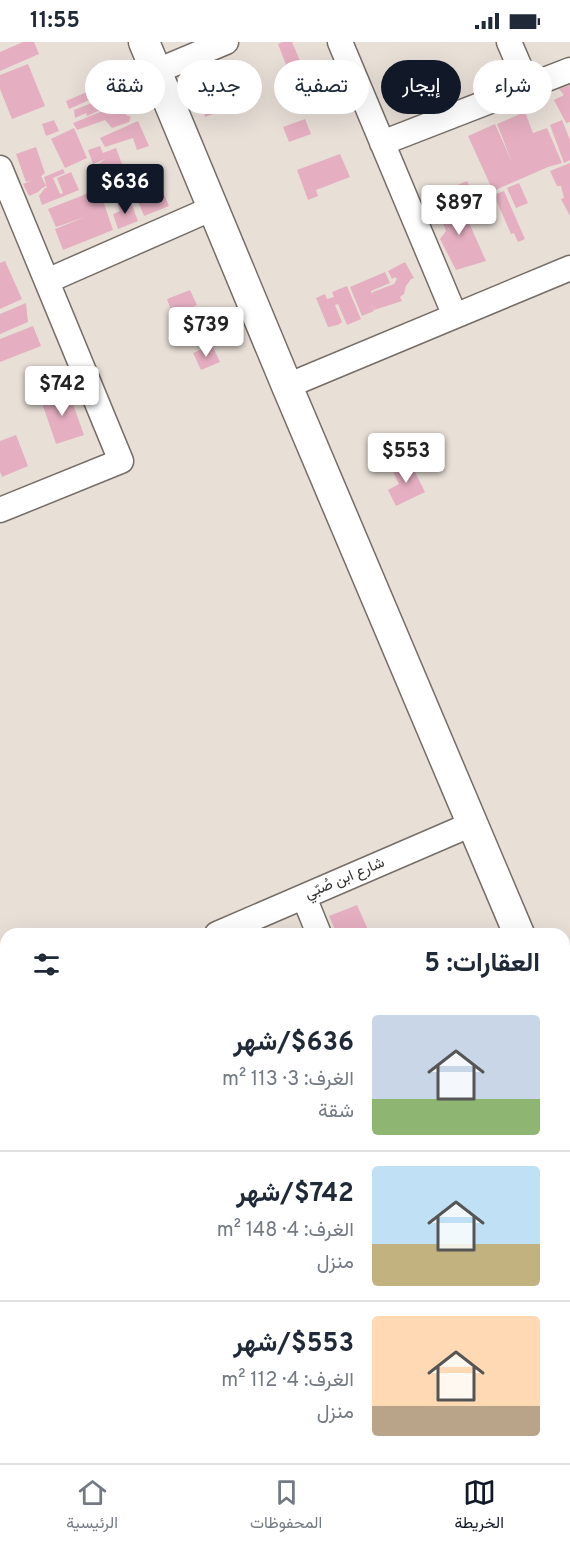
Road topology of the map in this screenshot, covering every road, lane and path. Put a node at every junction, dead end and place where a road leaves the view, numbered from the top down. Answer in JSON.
{"nodes":[{"id":1,"x":144,"y":42,"type":"edge"},
{"id":2,"x":226,"y":42,"type":"edge"},
{"id":3,"x":340,"y":42,"type":"edge"},
{"id":4,"x":509,"y":42,"type":"edge"},
{"id":5,"x":151,"y":60,"type":"edge"},
{"id":6,"x":517,"y":60,"type":"edge"},
{"id":7,"x":165,"y":67,"type":"edge"},
{"id":8,"x":570,"y":70,"type":"edge"},
{"id":9,"x":552,"y":77,"type":"edge"},
{"id":10,"x":165,"y":93,"type":"edge"},
{"id":11,"x":473,"y":107,"type":"edge"},
{"id":12,"x":382,"y":143,"type":"junction"},
{"id":13,"x":0,"y":168,"type":"edge"},
{"id":14,"x":213,"y":208,"type":"junction"},
{"id":15,"x":570,"y":268,"type":"edge"},
{"id":16,"x":47,"y":281,"type":"junction"},
{"id":17,"x":455,"y":316,"type":"junction"},
{"id":18,"x":287,"y":386,"type":"junction"},
{"id":19,"x":0,"y":510,"type":"edge"},
{"id":20,"x":472,"y":824,"type":"junction"},
{"id":21,"x":303,"y":897,"type":"junction"},
{"id":22,"x":231,"y":928,"type":"edge"},
{"id":23,"x":316,"y":928,"type":"edge"},
{"id":24,"x":516,"y":928,"type":"edge"}],
"edges":[{"from":1,"to":5,"type":"street"},
{"from":2,"to":7,"type":"street"},
{"from":3,"to":12,"type":"street"},
{"from":4,"to":6,"type":"street"},
{"from":8,"to":9,"type":"street"},
{"from":10,"to":14,"type":"street"},
{"from":11,"to":12,"type":"street"},
{"from":12,"to":17,"type":"street"},
{"from":13,"to":16,"type":"street"},
{"from":14,"to":16,"type":"street"},
{"from":14,"to":18,"type":"street"},
{"from":15,"to":17,"type":"street"},
{"from":16,"to":19,"type":"street"},
{"from":17,"to":18,"type":"street"},
{"from":18,"to":20,"type":"street"},
{"from":20,"to":21,"type":"street","name":"شارع ابن صُبّي"},
{"from":20,"to":24,"type":"street"},
{"from":21,"to":22,"type":"street","name":"شارع ابن صُبّي"},
{"from":21,"to":23,"type":"street"}]}
